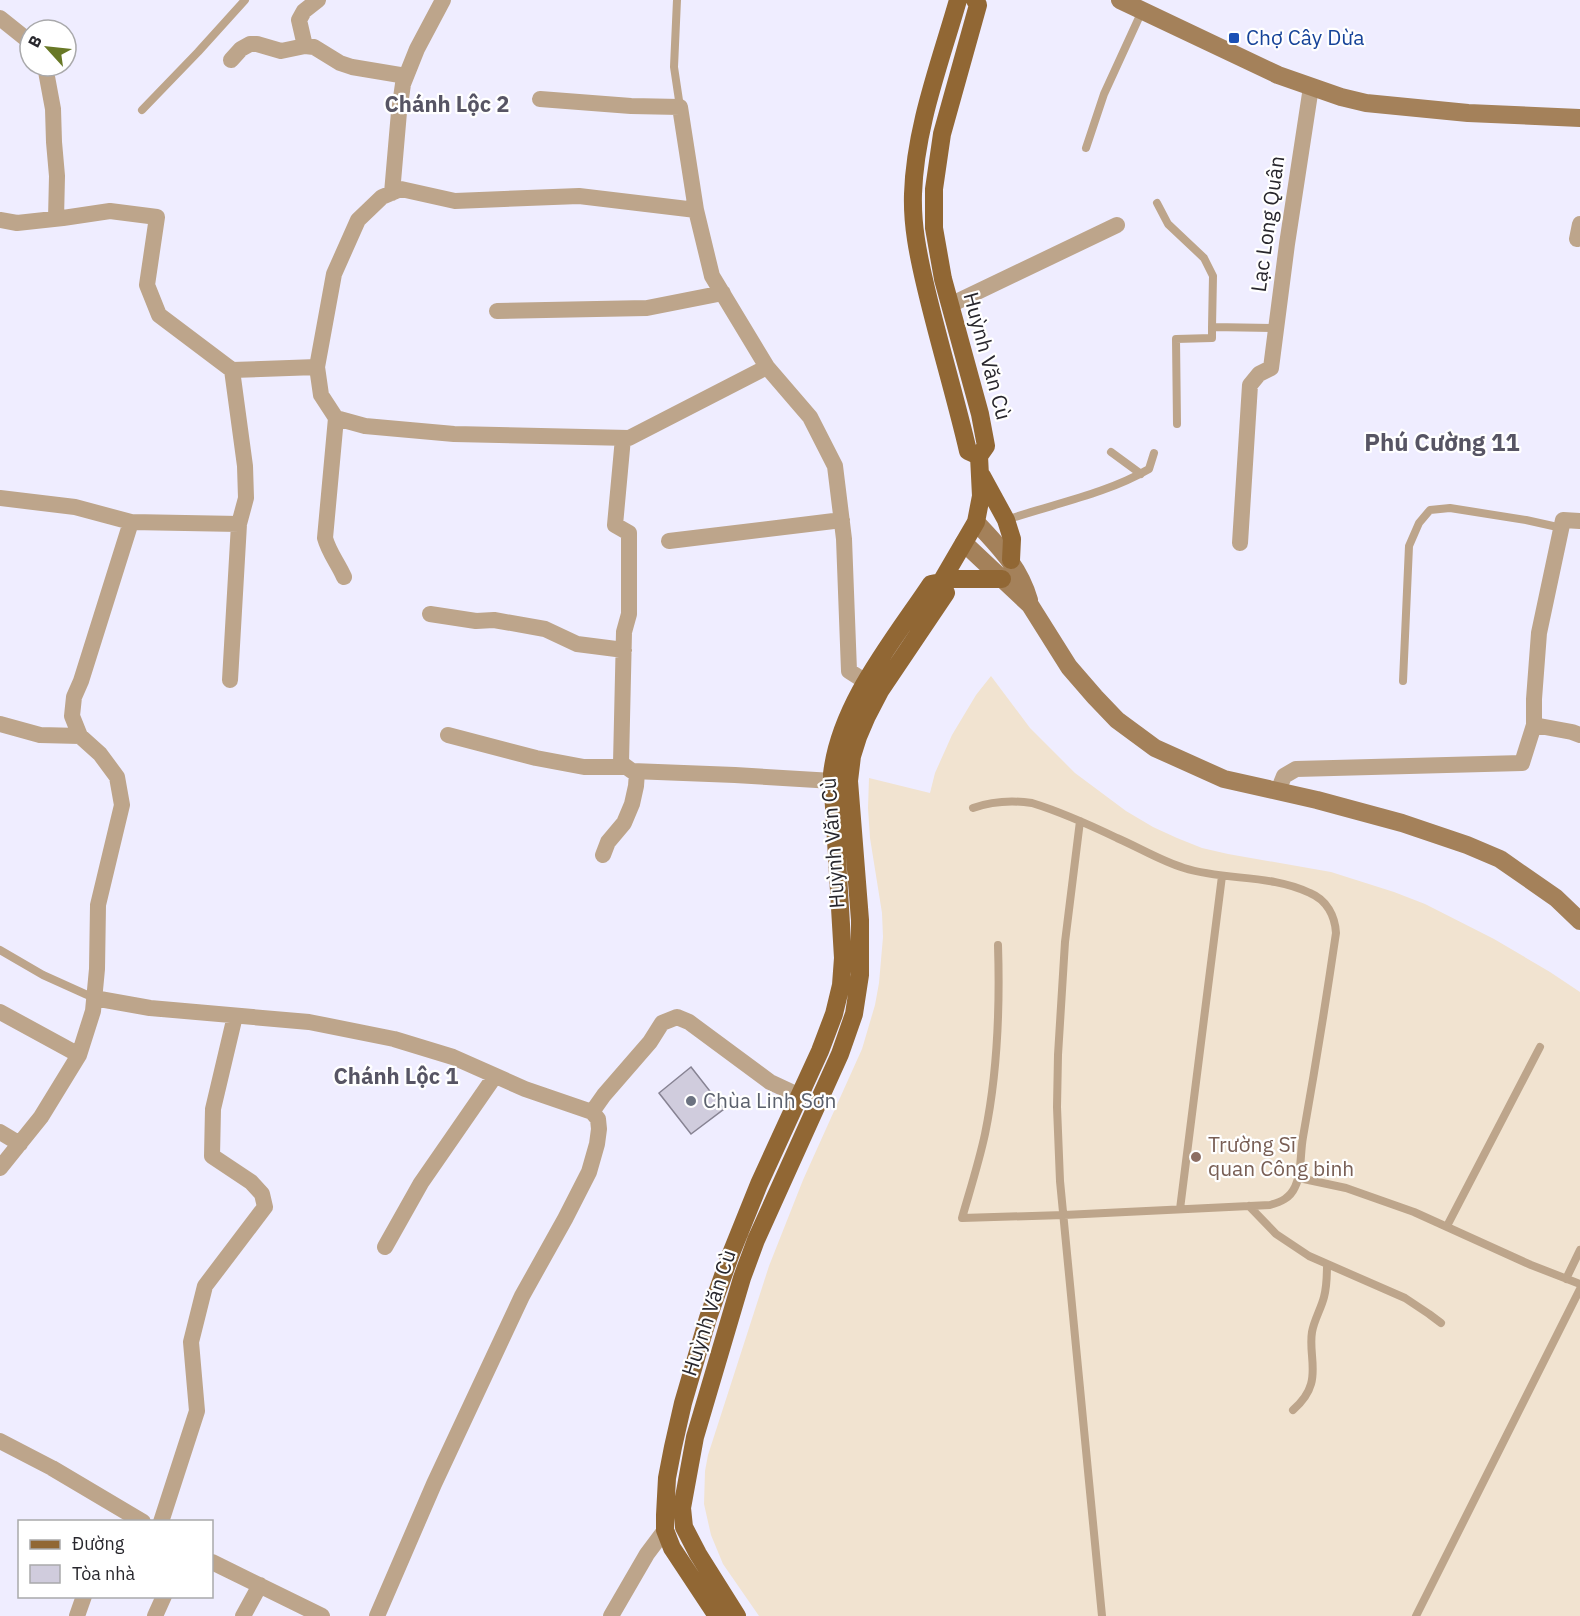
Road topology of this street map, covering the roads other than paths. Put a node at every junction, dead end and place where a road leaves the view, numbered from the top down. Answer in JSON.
{"nodes":[{"id":1,"x":245,"y":0,"type":"edge"},
{"id":2,"x":318,"y":0,"type":"edge"},
{"id":3,"x":443,"y":0,"type":"edge"},
{"id":4,"x":677,"y":0,"type":"edge"},
{"id":5,"x":958,"y":0,"type":"edge"},
{"id":6,"x":975,"y":0,"type":"edge"},
{"id":7,"x":1120,"y":0,"type":"edge"},
{"id":8,"x":1142,"y":10,"type":"junction"},
{"id":9,"x":0,"y":18,"type":"edge"},
{"id":10,"x":18,"y":32,"type":"edge"},
{"id":11,"x":305,"y":46,"type":"junction"},
{"id":12,"x":231,"y":60,"type":"dead end"},
{"id":13,"x":406,"y":76,"type":"junction"},
{"id":14,"x":47,"y":78,"type":"edge"},
{"id":15,"x":1311,"y":87,"type":"junction"},
{"id":16,"x":540,"y":99,"type":"dead end"},
{"id":17,"x":680,"y":107,"type":"junction"},
{"id":18,"x":142,"y":110,"type":"dead end"},
{"id":19,"x":1580,"y":118,"type":"edge"},
{"id":20,"x":1086,"y":148,"type":"dead end"},
{"id":21,"x":392,"y":193,"type":"junction"},
{"id":22,"x":1157,"y":203,"type":"dead end"},
{"id":23,"x":696,"y":210,"type":"junction"},
{"id":24,"x":56,"y":219,"type":"junction"},
{"id":25,"x":0,"y":220,"type":"edge"},
{"id":26,"x":1117,"y":225,"type":"dead end"},
{"id":27,"x":941,"y":266,"type":"junction"},
{"id":28,"x":922,"y":268,"type":"junction"},
{"id":29,"x":723,"y":293,"type":"junction"},
{"id":30,"x":950,"y":305,"type":"junction"},
{"id":31,"x":497,"y":311,"type":"dead end"},
{"id":32,"x":1212,"y":327,"type":"junction"},
{"id":33,"x":1276,"y":328,"type":"junction"},
{"id":34,"x":317,"y":367,"type":"junction"},
{"id":35,"x":768,"y":367,"type":"junction"},
{"id":36,"x":232,"y":370,"type":"junction"},
{"id":37,"x":336,"y":418,"type":"junction"},
{"id":38,"x":1177,"y":424,"type":"dead end"},
{"id":39,"x":623,"y":438,"type":"junction"},
{"id":40,"x":1111,"y":452,"type":"dead end"},
{"id":41,"x":1154,"y":453,"type":"dead end"},
{"id":42,"x":979,"y":464,"type":"junction"},
{"id":43,"x":1141,"y":474,"type":"junction"},
{"id":44,"x":0,"y":498,"type":"edge"},
{"id":45,"x":842,"y":520,"type":"junction"},
{"id":46,"x":1006,"y":520,"type":"junction"},
{"id":47,"x":131,"y":522,"type":"junction"},
{"id":48,"x":976,"y":522,"type":"junction"},
{"id":49,"x":1568,"y":523,"type":"edge"},
{"id":50,"x":238,"y":524,"type":"junction"},
{"id":51,"x":669,"y":541,"type":"dead end"},
{"id":52,"x":964,"y":543,"type":"junction"},
{"id":53,"x":1240,"y":543,"type":"dead end"},
{"id":54,"x":1011,"y":560,"type":"junction"},
{"id":55,"x":344,"y":577,"type":"dead end"},
{"id":56,"x":1002,"y":579,"type":"junction"},
{"id":57,"x":943,"y":581,"type":"junction"},
{"id":58,"x":1030,"y":605,"type":"junction"},
{"id":59,"x":430,"y":614,"type":"dead end"},
{"id":60,"x":624,"y":650,"type":"junction"},
{"id":61,"x":230,"y":680,"type":"dead end"},
{"id":62,"x":1403,"y":681,"type":"dead end"},
{"id":63,"x":873,"y":687,"type":"junction"},
{"id":64,"x":0,"y":724,"type":"edge"},
{"id":65,"x":1534,"y":725,"type":"junction"},
{"id":66,"x":448,"y":735,"type":"dead end"},
{"id":67,"x":1580,"y":735,"type":"edge"},
{"id":68,"x":80,"y":736,"type":"junction"},
{"id":69,"x":631,"y":769,"type":"junction"},
{"id":70,"x":833,"y":781,"type":"junction"},
{"id":71,"x":1278,"y":791,"type":"junction"},
{"id":72,"x":973,"y":808,"type":"dead end"},
{"id":73,"x":1080,"y":822,"type":"junction"},
{"id":74,"x":603,"y":855,"type":"dead end"},
{"id":75,"x":1222,"y":876,"type":"junction"},
{"id":76,"x":1580,"y":921,"type":"edge"},
{"id":77,"x":998,"y":945,"type":"dead end"},
{"id":78,"x":0,"y":950,"type":"edge"},
{"id":79,"x":94,"y":998,"type":"junction"},
{"id":80,"x":0,"y":1012,"type":"edge"},
{"id":81,"x":235,"y":1016,"type":"junction"},
{"id":82,"x":1540,"y":1047,"type":"dead end"},
{"id":83,"x":79,"y":1055,"type":"junction"},
{"id":84,"x":495,"y":1076,"type":"junction"},
{"id":85,"x":800,"y":1096,"type":"junction"},
{"id":86,"x":592,"y":1112,"type":"junction"},
{"id":87,"x":0,"y":1132,"type":"edge"},
{"id":88,"x":20,"y":1144,"type":"junction"},
{"id":89,"x":0,"y":1168,"type":"edge"},
{"id":90,"x":1299,"y":1178,"type":"junction"},
{"id":91,"x":1249,"y":1206,"type":"junction"},
{"id":92,"x":1180,"y":1209,"type":"junction"},
{"id":93,"x":1064,"y":1215,"type":"junction"},
{"id":94,"x":1448,"y":1226,"type":"junction"},
{"id":95,"x":385,"y":1247,"type":"dead end"},
{"id":96,"x":1580,"y":1250,"type":"edge"},
{"id":97,"x":1327,"y":1264,"type":"junction"},
{"id":98,"x":1566,"y":1279,"type":"junction"},
{"id":99,"x":1580,"y":1284,"type":"edge"},
{"id":100,"x":1580,"y":1289,"type":"edge"},
{"id":101,"x":1441,"y":1323,"type":"dead end"},
{"id":102,"x":1293,"y":1410,"type":"dead end"},
{"id":103,"x":0,"y":1440,"type":"edge"},
{"id":104,"x":682,"y":1508,"type":"junction"},
{"id":105,"x":118,"y":1515,"type":"edge"},
{"id":106,"x":139,"y":1520,"type":"edge"},
{"id":107,"x":160,"y":1520,"type":"edge"},
{"id":108,"x":665,"y":1530,"type":"junction"},
{"id":109,"x":213,"y":1562,"type":"edge"},
{"id":110,"x":260,"y":1585,"type":"junction"},
{"id":111,"x":83,"y":1598,"type":"edge"},
{"id":112,"x":163,"y":1598,"type":"edge"},
{"id":113,"x":77,"y":1616,"type":"edge"},
{"id":114,"x":155,"y":1616,"type":"edge"},
{"id":115,"x":243,"y":1616,"type":"edge"},
{"id":116,"x":322,"y":1616,"type":"edge"},
{"id":117,"x":377,"y":1616,"type":"edge"},
{"id":118,"x":611,"y":1616,"type":"edge"},
{"id":119,"x":717,"y":1616,"type":"edge"},
{"id":120,"x":737,"y":1616,"type":"edge"},
{"id":121,"x":1102,"y":1616,"type":"edge"},
{"id":122,"x":1416,"y":1616,"type":"edge"}],
"edges":[{"from":1,"to":18,"type":"lane"},
{"from":2,"to":11,"type":"street"},
{"from":3,"to":13,"type":"street"},
{"from":4,"to":17,"type":"lane"},
{"from":5,"to":28,"type":"main road"},
{"from":6,"to":27,"type":"main road","name":"Huỳnh Văn Cù"},
{"from":7,"to":8,"type":"street"},
{"from":8,"to":15,"type":"street"},
{"from":8,"to":20,"type":"lane"},
{"from":9,"to":10,"type":"street"},
{"from":11,"to":12,"type":"street"},
{"from":11,"to":13,"type":"street"},
{"from":13,"to":21,"type":"street"},
{"from":14,"to":24,"type":"street"},
{"from":15,"to":19,"type":"street"},
{"from":15,"to":33,"type":"street","name":"Lạc Long Quân"},
{"from":16,"to":17,"type":"street"},
{"from":17,"to":23,"type":"street"},
{"from":21,"to":23,"type":"street"},
{"from":21,"to":34,"type":"street"},
{"from":22,"to":32,"type":"lane"},
{"from":23,"to":29,"type":"street"},
{"from":24,"to":25,"type":"street"},
{"from":24,"to":36,"type":"street"},
{"from":26,"to":30,"type":"street"},
{"from":27,"to":28,"type":"main road"},
{"from":27,"to":30,"type":"main road","name":"Huỳnh Văn Cù"},
{"from":28,"to":42,"type":"main road"},
{"from":29,"to":31,"type":"street"},
{"from":29,"to":35,"type":"street"},
{"from":30,"to":42,"type":"main road","name":"Huỳnh Văn Cù"},
{"from":32,"to":33,"type":"lane"},
{"from":32,"to":38,"type":"lane"},
{"from":33,"to":53,"type":"street","name":"Lạc Long Quân"},
{"from":34,"to":36,"type":"street"},
{"from":34,"to":37,"type":"street"},
{"from":35,"to":39,"type":"street"},
{"from":35,"to":45,"type":"street"},
{"from":36,"to":50,"type":"street"},
{"from":37,"to":39,"type":"street"},
{"from":37,"to":55,"type":"street"},
{"from":39,"to":60,"type":"street"},
{"from":40,"to":43,"type":"lane"},
{"from":41,"to":43,"type":"lane"},
{"from":42,"to":46,"type":"main road"},
{"from":42,"to":48,"type":"main road","name":"Huỳnh Văn Cù"},
{"from":43,"to":46,"type":"lane"},
{"from":44,"to":47,"type":"street"},
{"from":45,"to":51,"type":"street"},
{"from":45,"to":63,"type":"street"},
{"from":46,"to":54,"type":"main road"},
{"from":47,"to":50,"type":"street"},
{"from":47,"to":68,"type":"street"},
{"from":48,"to":52,"type":"main road","name":"Huỳnh Văn Cù"},
{"from":48,"to":54,"type":"street"},
{"from":49,"to":62,"type":"lane"},
{"from":49,"to":65,"type":"street"},
{"from":50,"to":61,"type":"street"},
{"from":52,"to":56,"type":"street"},
{"from":52,"to":57,"type":"main road","name":"Huỳnh Văn Cù"},
{"from":54,"to":58,"type":"street"},
{"from":56,"to":57,"type":"main road"},
{"from":56,"to":58,"type":"street"},
{"from":57,"to":63,"type":"main road","name":"Huỳnh Văn Cù"},
{"from":58,"to":71,"type":"street"},
{"from":59,"to":60,"type":"street"},
{"from":60,"to":69,"type":"street"},
{"from":63,"to":70,"type":"main road"},
{"from":63,"to":104,"type":"main road","name":"Huỳnh Văn Cù"},
{"from":64,"to":68,"type":"street"},
{"from":65,"to":67,"type":"street"},
{"from":65,"to":71,"type":"street"},
{"from":66,"to":69,"type":"street"},
{"from":68,"to":79,"type":"street"},
{"from":69,"to":70,"type":"street"},
{"from":69,"to":74,"type":"street"},
{"from":70,"to":85,"type":"main road"},
{"from":71,"to":76,"type":"street"},
{"from":72,"to":73,"type":"lane"},
{"from":73,"to":75,"type":"lane"},
{"from":73,"to":93,"type":"lane"},
{"from":75,"to":90,"type":"lane"},
{"from":75,"to":92,"type":"lane"},
{"from":77,"to":93,"type":"lane"},
{"from":78,"to":79,"type":"lane"},
{"from":79,"to":81,"type":"street"},
{"from":79,"to":83,"type":"street"},
{"from":80,"to":83,"type":"street"},
{"from":81,"to":84,"type":"street"},
{"from":81,"to":107,"type":"street"},
{"from":82,"to":94,"type":"lane"},
{"from":83,"to":88,"type":"street"},
{"from":84,"to":86,"type":"street"},
{"from":84,"to":95,"type":"street"},
{"from":85,"to":86,"type":"street"},
{"from":85,"to":108,"type":"main road"},
{"from":86,"to":117,"type":"street"},
{"from":87,"to":88,"type":"street"},
{"from":88,"to":89,"type":"street"},
{"from":90,"to":91,"type":"lane"},
{"from":90,"to":94,"type":"lane"},
{"from":91,"to":92,"type":"lane"},
{"from":91,"to":97,"type":"lane"},
{"from":92,"to":93,"type":"lane"},
{"from":93,"to":121,"type":"lane"},
{"from":94,"to":98,"type":"lane"},
{"from":96,"to":98,"type":"lane"},
{"from":97,"to":101,"type":"lane"},
{"from":97,"to":102,"type":"lane"},
{"from":98,"to":99,"type":"lane"},
{"from":100,"to":122,"type":"lane"},
{"from":103,"to":105,"type":"street"},
{"from":104,"to":108,"type":"main road"},
{"from":104,"to":120,"type":"main road","name":"Huỳnh Văn Cù"},
{"from":105,"to":106,"type":"street"},
{"from":108,"to":118,"type":"street"},
{"from":108,"to":119,"type":"main road"},
{"from":109,"to":110,"type":"street"},
{"from":110,"to":115,"type":"street"},
{"from":110,"to":116,"type":"street"},
{"from":111,"to":113,"type":"street"},
{"from":112,"to":114,"type":"street"}]}
